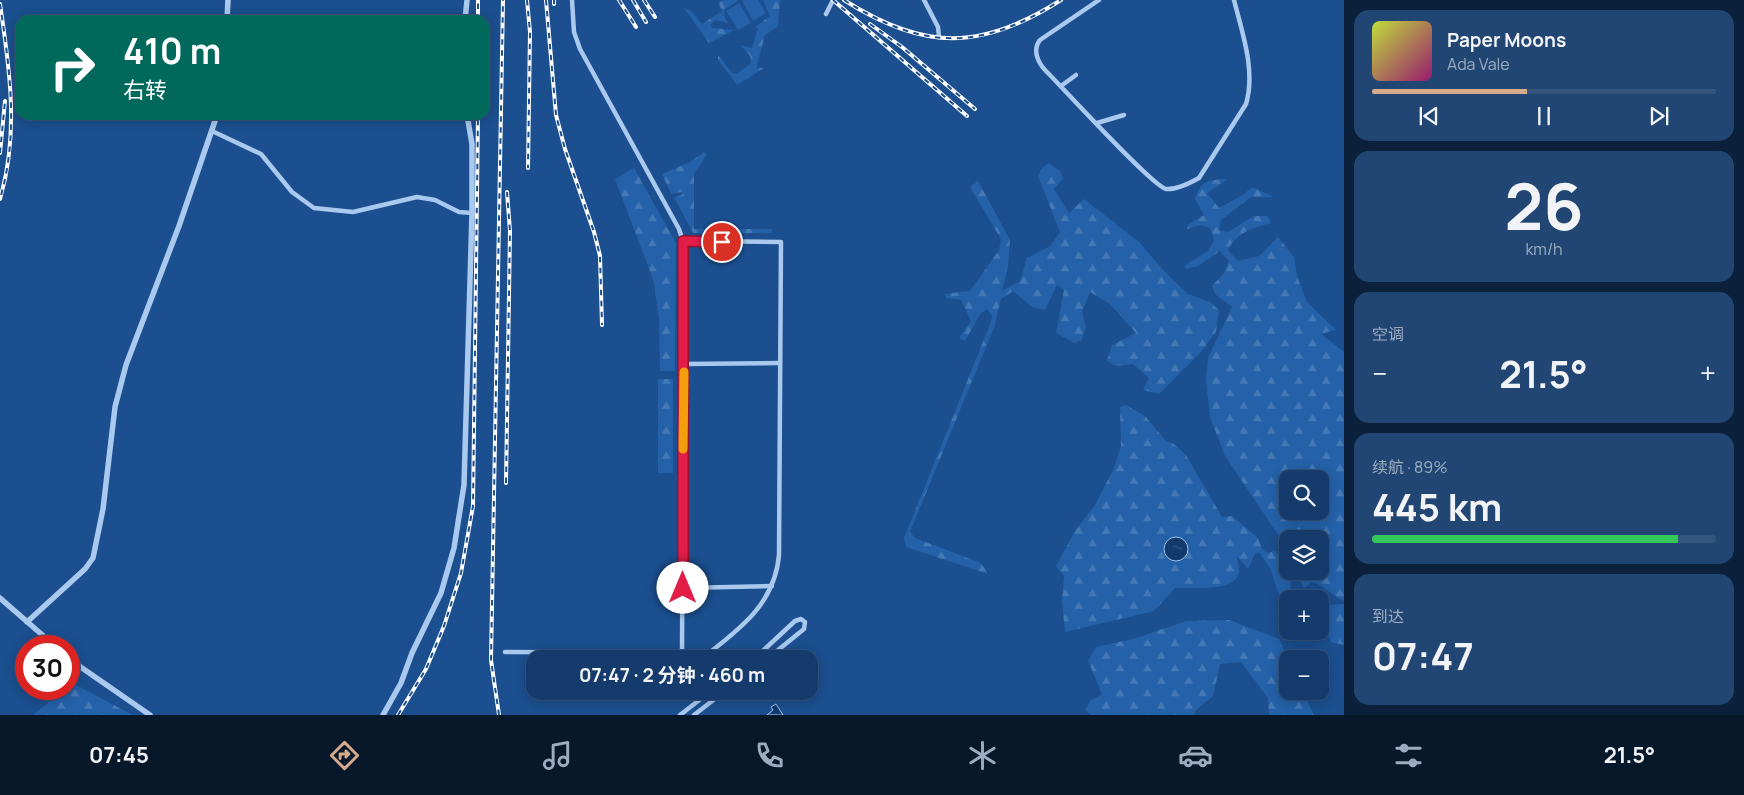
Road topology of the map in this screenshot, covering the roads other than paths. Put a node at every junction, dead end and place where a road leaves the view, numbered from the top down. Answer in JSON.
{"nodes":[{"id":1,"x":228,"y":0,"type":"edge"},
{"id":2,"x":467,"y":0,"type":"edge"},
{"id":3,"x":572,"y":0,"type":"edge"},
{"id":4,"x":833,"y":0,"type":"edge"},
{"id":5,"x":924,"y":0,"type":"edge"},
{"id":6,"x":1099,"y":0,"type":"edge"},
{"id":7,"x":1234,"y":0,"type":"edge"},
{"id":8,"x":826,"y":14,"type":"dead end"},
{"id":9,"x":227,"y":15,"type":"edge"},
{"id":10,"x":466,"y":15,"type":"edge"},
{"id":11,"x":939,"y":38,"type":"dead end"},
{"id":12,"x":1076,"y":75,"type":"dead end"},
{"id":13,"x":1060,"y":86,"type":"junction"},
{"id":14,"x":1124,"y":115,"type":"dead end"},
{"id":15,"x":215,"y":120,"type":"edge"},
{"id":16,"x":468,"y":120,"type":"edge"},
{"id":17,"x":1097,"y":123,"type":"junction"},
{"id":18,"x":212,"y":131,"type":"junction"},
{"id":19,"x":472,"y":213,"type":"junction"},
{"id":20,"x":683,"y":241,"type":"junction"},
{"id":21,"x":684,"y":364,"type":"junction"},
{"id":22,"x":780,"y":364,"type":"junction"},
{"id":23,"x":772,"y":586,"type":"junction"},
{"id":24,"x":683,"y":588,"type":"junction"},
{"id":25,"x":0,"y":598,"type":"edge"},
{"id":26,"x":27,"y":622,"type":"junction"},
{"id":27,"x":42,"y":635,"type":"edge"},
{"id":28,"x":682,"y":650,"type":"edge"},
{"id":29,"x":714,"y":650,"type":"edge"},
{"id":30,"x":764,"y":650,"type":"edge"},
{"id":31,"x":779,"y":650,"type":"edge"},
{"id":32,"x":505,"y":652,"type":"dead end"},
{"id":33,"x":526,"y":652,"type":"edge"},
{"id":34,"x":80,"y":667,"type":"edge"},
{"id":35,"x":699,"y":700,"type":"edge"},
{"id":36,"x":713,"y":700,"type":"edge"},
{"id":37,"x":150,"y":715,"type":"edge"},
{"id":38,"x":383,"y":715,"type":"edge"},
{"id":39,"x":680,"y":715,"type":"edge"},
{"id":40,"x":694,"y":715,"type":"edge"}],
"edges":[{"from":1,"to":9,"type":"street"},
{"from":2,"to":10,"type":"street"},
{"from":3,"to":20,"type":"street"},
{"from":4,"to":8,"type":"street"},
{"from":5,"to":11,"type":"street"},
{"from":6,"to":13,"type":"street"},
{"from":7,"to":17,"type":"street"},
{"from":12,"to":13,"type":"street"},
{"from":13,"to":17,"type":"street"},
{"from":14,"to":17,"type":"street"},
{"from":15,"to":18,"type":"street"},
{"from":16,"to":19,"type":"street"},
{"from":18,"to":19,"type":"street"},
{"from":18,"to":26,"type":"street"},
{"from":19,"to":38,"type":"street"},
{"from":20,"to":21,"type":"street"},
{"from":20,"to":22,"type":"street"},
{"from":21,"to":22,"type":"street"},
{"from":21,"to":24,"type":"street"},
{"from":22,"to":23,"type":"street"},
{"from":23,"to":24,"type":"street"},
{"from":23,"to":29,"type":"street"},
{"from":24,"to":28,"type":"street"},
{"from":25,"to":26,"type":"street"},
{"from":26,"to":27,"type":"street"},
{"from":30,"to":31,"type":"street"},
{"from":32,"to":33,"type":"street"},
{"from":34,"to":37,"type":"street"},
{"from":35,"to":39,"type":"street"},
{"from":36,"to":40,"type":"street"}]}
